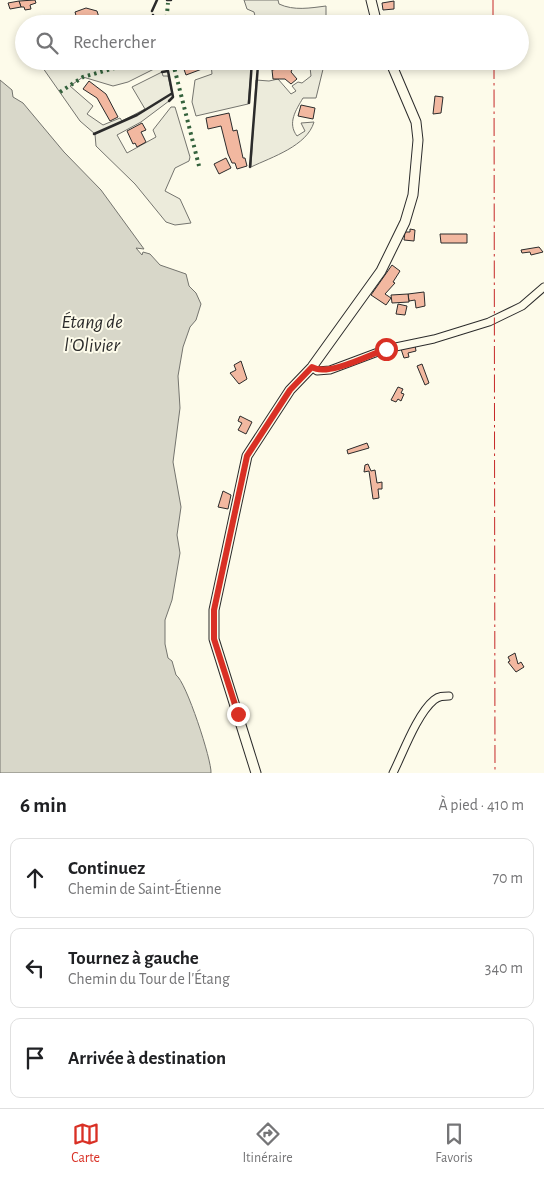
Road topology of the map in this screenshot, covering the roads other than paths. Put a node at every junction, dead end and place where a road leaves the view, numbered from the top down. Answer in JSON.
{"nodes":[{"id":1,"x":371,"y":0,"type":"edge"},
{"id":2,"x":375,"y":15,"type":"edge"},
{"id":3,"x":394,"y":70,"type":"edge"},
{"id":4,"x":544,"y":287,"type":"edge"},
{"id":5,"x":312,"y":367,"type":"junction"},
{"id":6,"x":449,"y":696,"type":"dead end"},
{"id":7,"x":256,"y":773,"type":"edge"},
{"id":8,"x":393,"y":773,"type":"edge"}],
"edges":[{"from":1,"to":2,"type":"street"},
{"from":3,"to":5,"type":"street"},
{"from":4,"to":5,"type":"street"},
{"from":5,"to":7,"type":"street"},
{"from":6,"to":8,"type":"street"}]}
